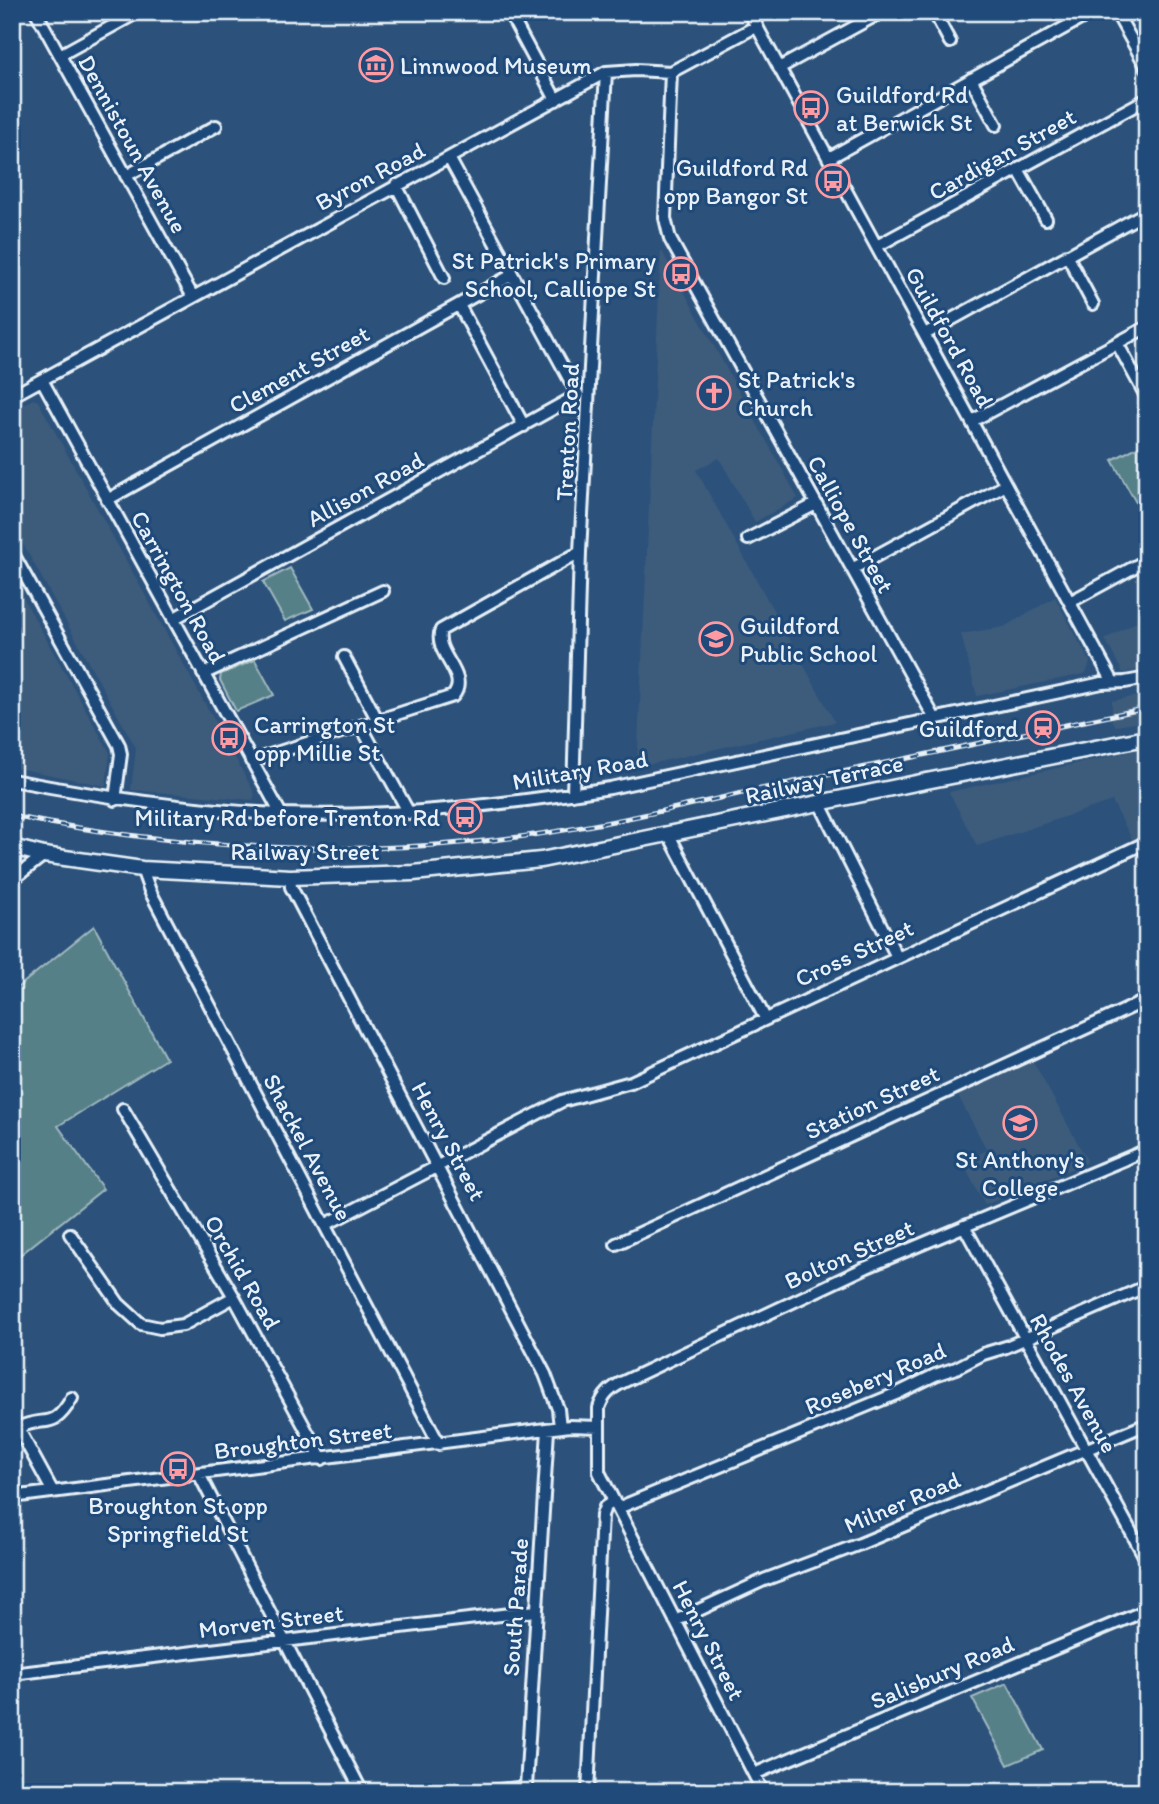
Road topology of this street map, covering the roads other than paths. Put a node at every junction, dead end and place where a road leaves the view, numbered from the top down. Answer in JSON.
{"nodes":[{"id":1,"x":36,"y":12,"type":"edge"},
{"id":2,"x":138,"y":12,"type":"edge"},
{"id":3,"x":509,"y":12,"type":"edge"},
{"id":4,"x":749,"y":12,"type":"edge"},
{"id":5,"x":882,"y":12,"type":"edge"},
{"id":6,"x":934,"y":12,"type":"edge"},
{"id":7,"x":1093,"y":12,"type":"edge"},
{"id":8,"x":1116,"y":12,"type":"edge"},
{"id":9,"x":757,"y":26,"type":"junction"},
{"id":10,"x":950,"y":41,"type":"dead end"},
{"id":11,"x":60,"y":55,"type":"junction"},
{"id":12,"x":779,"y":68,"type":"junction"},
{"id":13,"x":1147,"y":68,"type":"edge"},
{"id":14,"x":606,"y":72,"type":"junction"},
{"id":15,"x":671,"y":72,"type":"junction"},
{"id":16,"x":971,"y":79,"type":"junction"},
{"id":17,"x":1147,"y":99,"type":"edge"},
{"id":18,"x":555,"y":100,"type":"junction"},
{"id":19,"x":996,"y":125,"type":"dead end"},
{"id":20,"x":216,"y":127,"type":"dead end"},
{"id":21,"x":449,"y":158,"type":"junction"},
{"id":22,"x":829,"y":158,"type":"junction"},
{"id":23,"x":1018,"y":169,"type":"junction"},
{"id":24,"x":127,"y":176,"type":"junction"},
{"id":25,"x":396,"y":185,"type":"junction"},
{"id":26,"x":1147,"y":212,"type":"edge"},
{"id":27,"x":1046,"y":219,"type":"dead end"},
{"id":28,"x":877,"y":246,"type":"junction"},
{"id":29,"x":1067,"y":256,"type":"junction"},
{"id":30,"x":512,"y":275,"type":"junction"},
{"id":31,"x":444,"y":278,"type":"dead end"},
{"id":32,"x":193,"y":297,"type":"junction"},
{"id":33,"x":459,"y":304,"type":"junction"},
{"id":34,"x":1093,"y":304,"type":"dead end"},
{"id":35,"x":1147,"y":327,"type":"edge"},
{"id":36,"x":926,"y":334,"type":"junction"},
{"id":37,"x":1117,"y":343,"type":"junction"},
{"id":38,"x":42,"y":380,"type":"junction"},
{"id":39,"x":578,"y":395,"type":"junction"},
{"id":40,"x":12,"y":396,"type":"edge"},
{"id":41,"x":590,"y":397,"type":"junction"},
{"id":42,"x":1147,"y":398,"type":"edge"},
{"id":43,"x":972,"y":421,"type":"junction"},
{"id":44,"x":524,"y":426,"type":"junction"},
{"id":45,"x":1006,"y":485,"type":"junction"},
{"id":46,"x":107,"y":500,"type":"junction"},
{"id":47,"x":816,"y":504,"type":"junction"},
{"id":48,"x":748,"y":540,"type":"dead end"},
{"id":49,"x":12,"y":552,"type":"edge"},
{"id":50,"x":580,"y":552,"type":"junction"},
{"id":51,"x":1147,"y":560,"type":"edge"},
{"id":52,"x":852,"y":569,"type":"junction"},
{"id":53,"x":383,"y":591,"type":"dead end"},
{"id":54,"x":1070,"y":602,"type":"junction"},
{"id":55,"x":173,"y":619,"type":"junction"},
{"id":56,"x":344,"y":657,"type":"dead end"},
{"id":57,"x":203,"y":674,"type":"junction"},
{"id":58,"x":1147,"y":678,"type":"edge"},
{"id":59,"x":1114,"y":682,"type":"junction"},
{"id":60,"x":934,"y":719,"type":"junction"},
{"id":61,"x":378,"y":720,"type":"junction"},
{"id":62,"x":361,"y":726,"type":"junction"},
{"id":63,"x":1145,"y":740,"type":"edge"},
{"id":64,"x":251,"y":761,"type":"junction"},
{"id":65,"x":12,"y":780,"type":"edge"},
{"id":66,"x":573,"y":794,"type":"junction"},
{"id":67,"x":115,"y":800,"type":"junction"},
{"id":68,"x":819,"y":802,"type":"junction"},
{"id":69,"x":408,"y":813,"type":"junction"},
{"id":70,"x":281,"y":814,"type":"junction"},
{"id":71,"x":669,"y":835,"type":"junction"},
{"id":72,"x":1147,"y":842,"type":"edge"},
{"id":73,"x":12,"y":847,"type":"edge"},
{"id":74,"x":598,"y":849,"type":"joint"},
{"id":75,"x":44,"y":855,"type":"junction"},
{"id":76,"x":142,"y":869,"type":"junction"},
{"id":77,"x":290,"y":877,"type":"junction"},
{"id":78,"x":12,"y":880,"type":"edge"},
{"id":79,"x":897,"y":957,"type":"junction"},
{"id":80,"x":1147,"y":999,"type":"edge"},
{"id":81,"x":765,"y":1018,"type":"junction"},
{"id":82,"x":123,"y":1109,"type":"dead end"},
{"id":83,"x":1147,"y":1150,"type":"edge"},
{"id":84,"x":439,"y":1166,"type":"junction"},
{"id":85,"x":325,"y":1225,"type":"junction"},
{"id":86,"x":964,"y":1226,"type":"junction"},
{"id":87,"x":70,"y":1234,"type":"dead end"},
{"id":88,"x":616,"y":1244,"type":"dead end"},
{"id":89,"x":1147,"y":1286,"type":"edge"},
{"id":90,"x":234,"y":1297,"type":"junction"},
{"id":91,"x":1026,"y":1338,"type":"junction"},
{"id":92,"x":72,"y":1398,"type":"dead end"},
{"id":93,"x":12,"y":1417,"type":"edge"},
{"id":94,"x":1147,"y":1424,"type":"edge"},
{"id":95,"x":599,"y":1427,"type":"junction"},
{"id":96,"x":18,"y":1428,"type":"junction"},
{"id":97,"x":560,"y":1428,"type":"junction"},
{"id":98,"x":439,"y":1444,"type":"junction"},
{"id":99,"x":1086,"y":1449,"type":"junction"},
{"id":100,"x":322,"y":1459,"type":"junction"},
{"id":101,"x":200,"y":1474,"type":"junction"},
{"id":102,"x":52,"y":1492,"type":"junction"},
{"id":103,"x":12,"y":1497,"type":"edge"},
{"id":104,"x":616,"y":1504,"type":"junction"},
{"id":105,"x":1147,"y":1561,"type":"edge"},
{"id":106,"x":1147,"y":1610,"type":"edge"},
{"id":107,"x":535,"y":1611,"type":"junction"},
{"id":108,"x":675,"y":1621,"type":"junction"},
{"id":109,"x":285,"y":1640,"type":"junction"},
{"id":110,"x":12,"y":1674,"type":"edge"},
{"id":111,"x":754,"y":1774,"type":"junction"},
{"id":112,"x":362,"y":1792,"type":"edge"},
{"id":113,"x":482,"y":1792,"type":"edge"},
{"id":114,"x":588,"y":1792,"type":"edge"},
{"id":115,"x":763,"y":1792,"type":"edge"}],
"edges":[{"from":1,"to":11,"type":"street","name":"Dennistoun Avenue"},
{"from":2,"to":11,"type":"street"},
{"from":3,"to":18,"type":"street"},
{"from":4,"to":9,"type":"street","name":"Guildford Road"},
{"from":5,"to":12,"type":"street"},
{"from":6,"to":10,"type":"street"},
{"from":7,"to":16,"type":"street"},
{"from":8,"to":13,"type":"street"},
{"from":9,"to":12,"type":"street","name":"Guildford Road"},
{"from":9,"to":15,"type":"street"},
{"from":11,"to":24,"type":"street","name":"Dennistoun Avenue"},
{"from":12,"to":22,"type":"street","name":"Guildford Road"},
{"from":14,"to":15,"type":"street","name":"Byron Road"},
{"from":14,"to":18,"type":"street","name":"Byron Road"},
{"from":14,"to":41,"type":"street","name":"Trenton Road"},
{"from":15,"to":47,"type":"street","name":"Calliope Street"},
{"from":16,"to":19,"type":"street"},
{"from":16,"to":22,"type":"street"},
{"from":17,"to":23,"type":"street","name":"Cardigan Street"},
{"from":18,"to":21,"type":"street","name":"Byron Road"},
{"from":20,"to":24,"type":"street"},
{"from":21,"to":25,"type":"street","name":"Byron Road"},
{"from":21,"to":30,"type":"street"},
{"from":22,"to":28,"type":"street","name":"Guildford Road"},
{"from":23,"to":27,"type":"street"},
{"from":23,"to":28,"type":"street","name":"Cardigan Street"},
{"from":24,"to":32,"type":"street","name":"Dennistoun Avenue"},
{"from":25,"to":31,"type":"street"},
{"from":25,"to":32,"type":"street","name":"Byron Road"},
{"from":26,"to":29,"type":"street"},
{"from":28,"to":36,"type":"street","name":"Guildford Road"},
{"from":29,"to":34,"type":"street"},
{"from":29,"to":36,"type":"street"},
{"from":30,"to":33,"type":"street","name":"Clement Street"},
{"from":30,"to":39,"type":"street"},
{"from":32,"to":38,"type":"street","name":"Byron Road"},
{"from":33,"to":44,"type":"street"},
{"from":33,"to":46,"type":"street","name":"Clement Street"},
{"from":35,"to":37,"type":"street"},
{"from":36,"to":43,"type":"street","name":"Guildford Road"},
{"from":37,"to":42,"type":"street"},
{"from":37,"to":43,"type":"street"},
{"from":38,"to":40,"type":"street","name":"Byron Road"},
{"from":38,"to":46,"type":"street","name":"Carrington Road"},
{"from":39,"to":41,"type":"street"},
{"from":39,"to":44,"type":"street","name":"Allison Road"},
{"from":41,"to":50,"type":"street","name":"Trenton Road"},
{"from":43,"to":45,"type":"street","name":"Guildford Road"},
{"from":44,"to":55,"type":"street","name":"Allison Road"},
{"from":45,"to":52,"type":"street"},
{"from":45,"to":54,"type":"street","name":"Guildford Road"},
{"from":46,"to":55,"type":"street","name":"Carrington Road"},
{"from":47,"to":48,"type":"street"},
{"from":47,"to":52,"type":"street","name":"Calliope Street"},
{"from":49,"to":67,"type":"street"},
{"from":50,"to":61,"type":"street"},
{"from":50,"to":66,"type":"street","name":"Trenton Road"},
{"from":51,"to":54,"type":"street"},
{"from":52,"to":60,"type":"street","name":"Calliope Street"},
{"from":53,"to":57,"type":"street"},
{"from":54,"to":59,"type":"street","name":"Guildford Road"},
{"from":55,"to":57,"type":"street","name":"Carrington Road"},
{"from":56,"to":61,"type":"street"},
{"from":57,"to":64,"type":"street","name":"Carrington Road"},
{"from":58,"to":59,"type":"street","name":"Military Road"},
{"from":59,"to":60,"type":"street","name":"Military Road"},
{"from":60,"to":66,"type":"street","name":"Military Road"},
{"from":61,"to":62,"type":"street"},
{"from":62,"to":64,"type":"street"},
{"from":62,"to":69,"type":"street"},
{"from":63,"to":68,"type":"main road","name":"Railway Terrace"},
{"from":64,"to":70,"type":"street","name":"Carrington Road"},
{"from":65,"to":67,"type":"street","name":"Military Road"},
{"from":66,"to":69,"type":"street","name":"Military Road"},
{"from":67,"to":70,"type":"street","name":"Military Road"},
{"from":68,"to":71,"type":"main road","name":"Railway Terrace"},
{"from":68,"to":79,"type":"street"},
{"from":69,"to":70,"type":"street","name":"Military Road"},
{"from":71,"to":74,"type":"main road","name":"Railway Terrace"},
{"from":71,"to":81,"type":"street"},
{"from":72,"to":79,"type":"street","name":"Cross Street"},
{"from":73,"to":75,"type":"main road","name":"Railway Street"},
{"from":74,"to":77,"type":"main road","name":"Railway Street"},
{"from":75,"to":76,"type":"main road","name":"Railway Street"},
{"from":75,"to":78,"type":"street"},
{"from":76,"to":77,"type":"main road","name":"Railway Street"},
{"from":76,"to":85,"type":"street","name":"Shackel Avenue"},
{"from":77,"to":84,"type":"street","name":"Henry Street"},
{"from":79,"to":81,"type":"street","name":"Cross Street"},
{"from":80,"to":88,"type":"street","name":"Station Street"},
{"from":81,"to":84,"type":"street","name":"Cross Street"},
{"from":82,"to":90,"type":"street","name":"Orchid Road"},
{"from":83,"to":86,"type":"street","name":"Bolton Street"},
{"from":84,"to":85,"type":"street","name":"Cross Street"},
{"from":84,"to":97,"type":"street","name":"Henry Street"},
{"from":85,"to":98,"type":"street","name":"Shackel Avenue"},
{"from":86,"to":91,"type":"street","name":"Rhodes Avenue"},
{"from":86,"to":95,"type":"street","name":"Bolton Street"},
{"from":87,"to":90,"type":"street"},
{"from":89,"to":91,"type":"street","name":"Rosebery Road"},
{"from":90,"to":100,"type":"street","name":"Orchid Road"},
{"from":91,"to":99,"type":"street","name":"Rhodes Avenue"},
{"from":91,"to":104,"type":"street","name":"Rosebery Road"},
{"from":92,"to":96,"type":"street"},
{"from":93,"to":96,"type":"street"},
{"from":94,"to":99,"type":"street","name":"Milner Road"},
{"from":95,"to":97,"type":"street","name":"Broughton Street"},
{"from":95,"to":104,"type":"street","name":"Henry Street"},
{"from":96,"to":102,"type":"street"},
{"from":97,"to":98,"type":"street","name":"Broughton Street"},
{"from":97,"to":107,"type":"street","name":"South Parade"},
{"from":98,"to":100,"type":"street","name":"Broughton Street"},
{"from":99,"to":105,"type":"street","name":"Rhodes Avenue"},
{"from":99,"to":108,"type":"street","name":"Milner Road"},
{"from":100,"to":101,"type":"street","name":"Broughton Street"},
{"from":101,"to":102,"type":"street","name":"Broughton Street"},
{"from":101,"to":109,"type":"street"},
{"from":102,"to":103,"type":"street","name":"Broughton Street"},
{"from":104,"to":108,"type":"street","name":"Henry Street"},
{"from":104,"to":114,"type":"street"},
{"from":106,"to":111,"type":"street","name":"Salisbury Road"},
{"from":107,"to":109,"type":"street","name":"Morven Street"},
{"from":107,"to":113,"type":"street","name":"South Parade"},
{"from":108,"to":111,"type":"street","name":"Henry Street"},
{"from":109,"to":110,"type":"street","name":"Morven Street"},
{"from":109,"to":112,"type":"street"},
{"from":111,"to":115,"type":"street","name":"Henry Street"}]}
